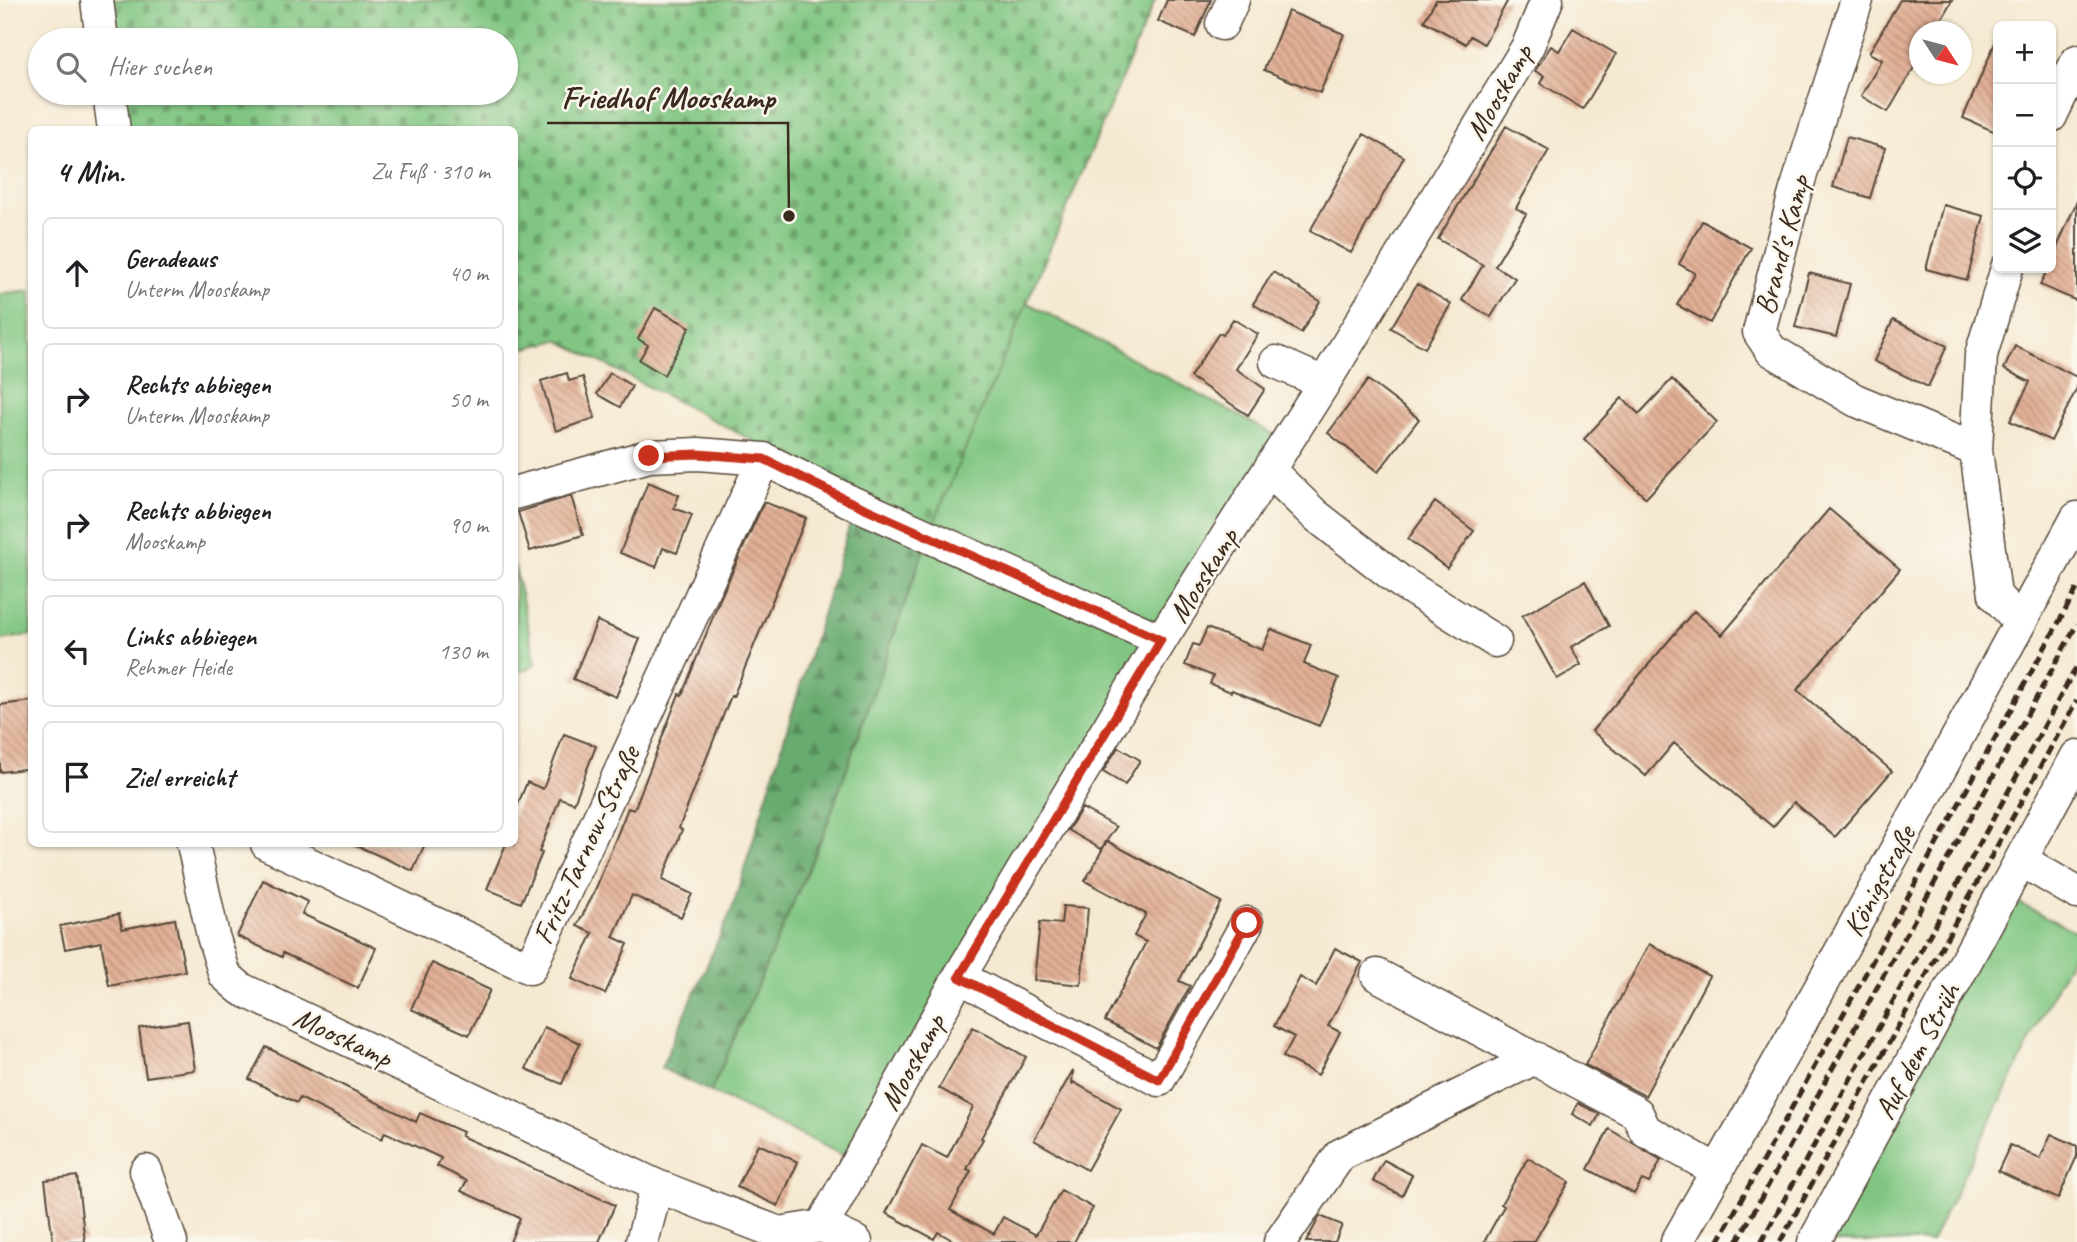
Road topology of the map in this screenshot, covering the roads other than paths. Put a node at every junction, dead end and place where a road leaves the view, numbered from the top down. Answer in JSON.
{"nodes":[{"id":1,"x":97,"y":0,"type":"edge"},
{"id":2,"x":1547,"y":0,"type":"edge"},
{"id":3,"x":1857,"y":0,"type":"edge"},
{"id":4,"x":100,"y":28,"type":"edge"},
{"id":5,"x":2077,"y":61,"type":"edge"},
{"id":6,"x":111,"y":105,"type":"edge"},
{"id":7,"x":2056,"y":105,"type":"edge"},
{"id":8,"x":114,"y":126,"type":"edge"},
{"id":9,"x":2006,"y":273,"type":"edge"},
{"id":10,"x":1276,"y":362,"type":"dead end"},
{"id":11,"x":1324,"y":383,"type":"junction"},
{"id":12,"x":1976,"y":450,"type":"junction"},
{"id":13,"x":764,"y":459,"type":"junction"},
{"id":14,"x":1269,"y":470,"type":"junction"},
{"id":15,"x":518,"y":492,"type":"edge"},
{"id":16,"x":2077,"y":518,"type":"edge"},
{"id":17,"x":2019,"y":621,"type":"junction"},
{"id":18,"x":1161,"y":640,"type":"junction"},
{"id":19,"x":1495,"y":641,"type":"dead end"},
{"id":20,"x":2077,"y":757,"type":"edge"},
{"id":21,"x":194,"y":847,"type":"edge"},
{"id":22,"x":273,"y":847,"type":"edge"},
{"id":23,"x":2021,"y":860,"type":"junction"},
{"id":24,"x":2077,"y":893,"type":"edge"},
{"id":25,"x":1247,"y":923,"type":"dead end"},
{"id":26,"x":1377,"y":975,"type":"dead end"},
{"id":27,"x":959,"y":977,"type":"junction"},
{"id":28,"x":1535,"y":1058,"type":"junction"},
{"id":29,"x":146,"y":1171,"type":"dead end"},
{"id":30,"x":1718,"y":1171,"type":"junction"},
{"id":31,"x":657,"y":1186,"type":"junction"},
{"id":32,"x":822,"y":1226,"type":"junction"},
{"id":33,"x":171,"y":1242,"type":"edge"},
{"id":34,"x":642,"y":1242,"type":"edge"},
{"id":35,"x":856,"y":1242,"type":"edge"},
{"id":36,"x":1280,"y":1242,"type":"edge"},
{"id":37,"x":1677,"y":1242,"type":"edge"},
{"id":38,"x":1814,"y":1242,"type":"edge"}],
"edges":[{"from":1,"to":4,"type":"street"},
{"from":2,"to":11,"type":"street","name":"Mooskamp"},
{"from":3,"to":12,"type":"street","name":"Brand's Kamp"},
{"from":5,"to":7,"type":"street"},
{"from":6,"to":8,"type":"street"},
{"from":9,"to":12,"type":"street"},
{"from":10,"to":11,"type":"street"},
{"from":11,"to":14,"type":"street","name":"Mooskamp"},
{"from":12,"to":17,"type":"street"},
{"from":13,"to":15,"type":"street"},
{"from":13,"to":18,"type":"street"},
{"from":13,"to":22,"type":"street","name":"Fritz-Tarnow-Straße"},
{"from":14,"to":18,"type":"street","name":"Mooskamp"},
{"from":14,"to":19,"type":"street"},
{"from":16,"to":17,"type":"street","name":"Königstraße"},
{"from":17,"to":30,"type":"street","name":"Königstraße"},
{"from":18,"to":27,"type":"street","name":"Mooskamp"},
{"from":20,"to":23,"type":"street","name":"Auf dem Strüh"},
{"from":21,"to":31,"type":"street","name":"Mooskamp"},
{"from":23,"to":24,"type":"street"},
{"from":23,"to":38,"type":"street","name":"Auf dem Strüh"},
{"from":25,"to":27,"type":"street"},
{"from":26,"to":28,"type":"street"},
{"from":27,"to":32,"type":"street","name":"Mooskamp"},
{"from":28,"to":30,"type":"street"},
{"from":28,"to":36,"type":"street"},
{"from":29,"to":33,"type":"street"},
{"from":30,"to":37,"type":"street","name":"Königstraße"},
{"from":31,"to":32,"type":"street","name":"Mooskamp"},
{"from":31,"to":34,"type":"street"},
{"from":32,"to":35,"type":"street"}]}
